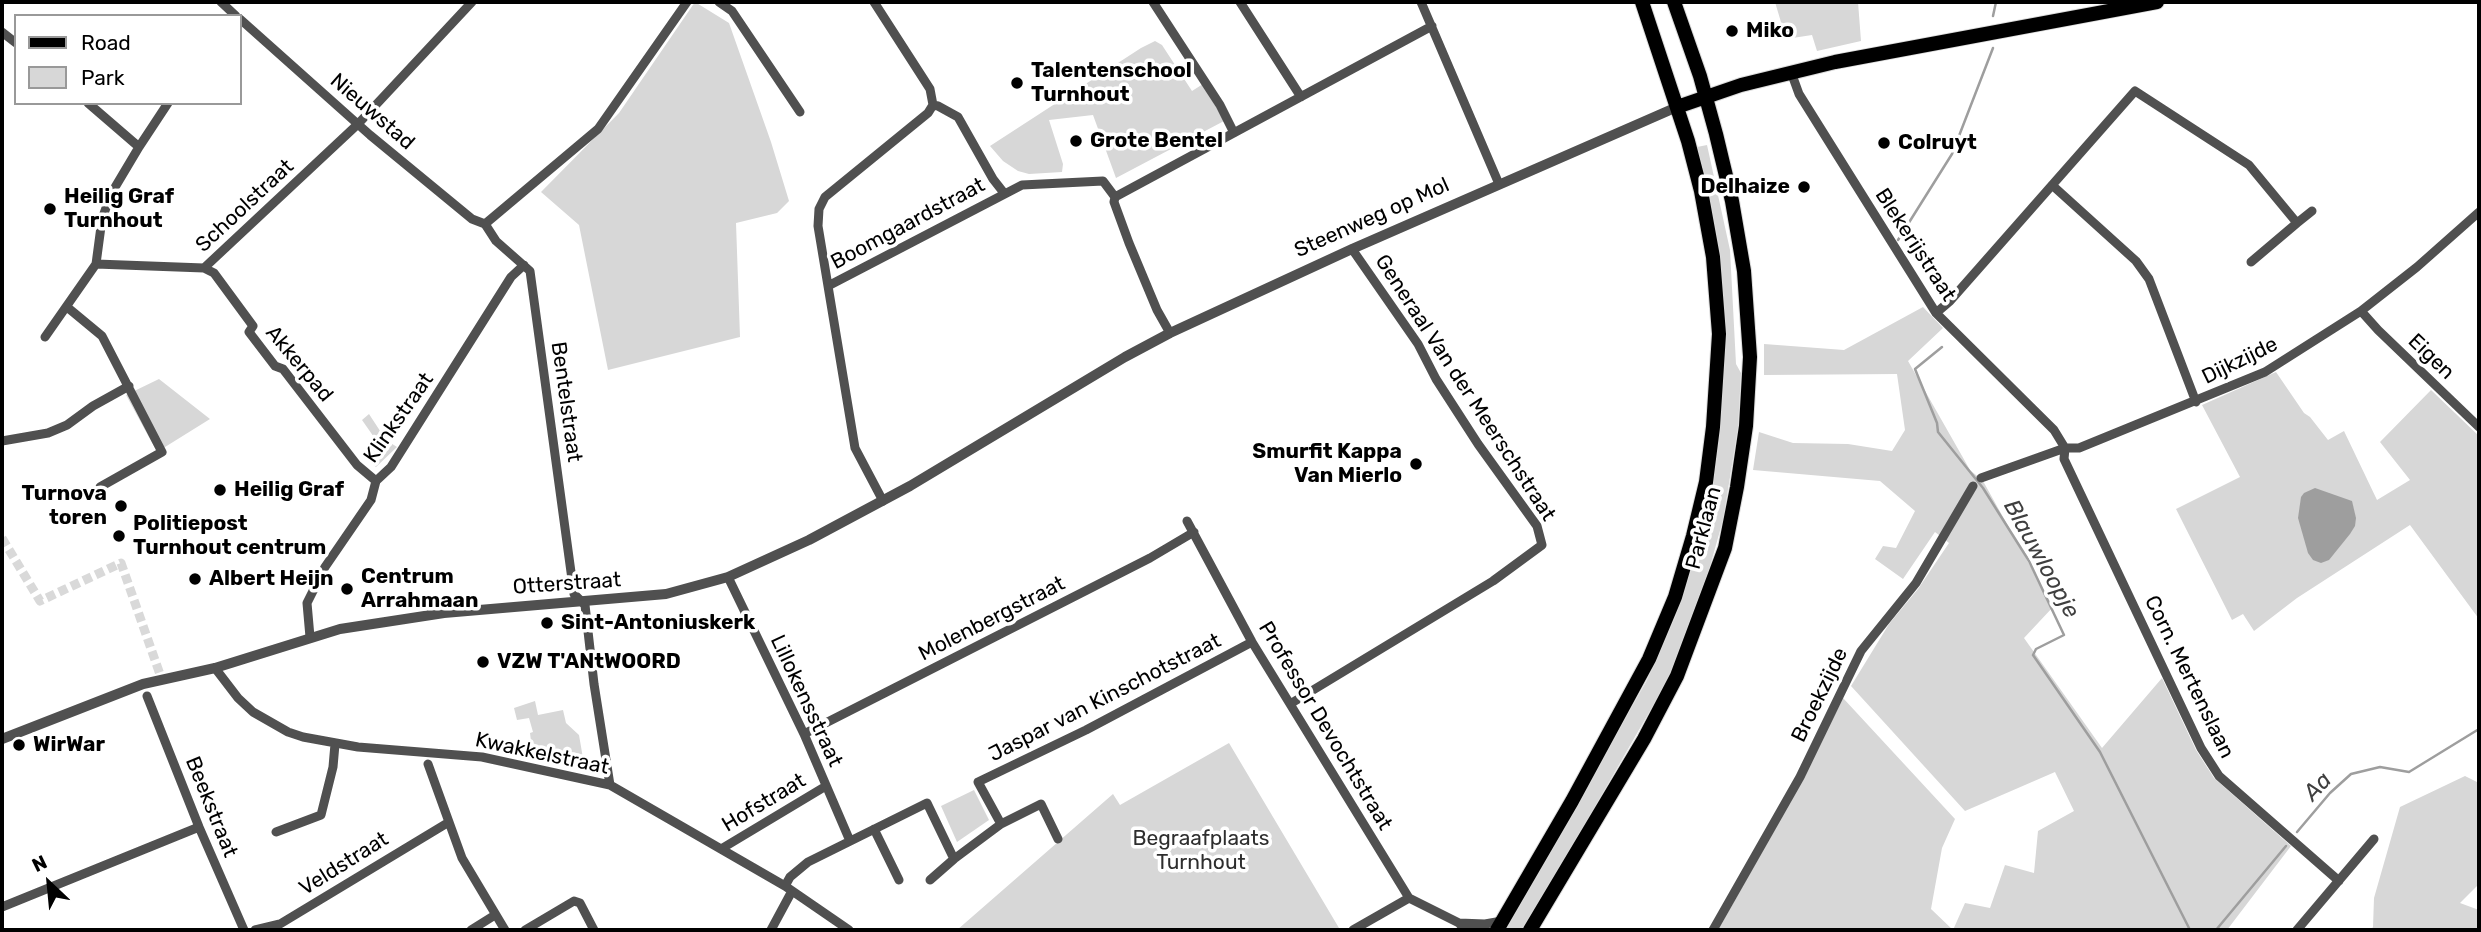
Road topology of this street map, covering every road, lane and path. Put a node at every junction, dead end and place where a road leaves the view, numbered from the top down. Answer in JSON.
{"nodes":[{"id":1,"x":472,"y":2,"type":"edge"},
{"id":2,"x":687,"y":2,"type":"edge"},
{"id":3,"x":719,"y":2,"type":"edge"},
{"id":4,"x":874,"y":2,"type":"edge"},
{"id":5,"x":1153,"y":2,"type":"edge"},
{"id":6,"x":1240,"y":2,"type":"edge"},
{"id":7,"x":1421,"y":2,"type":"edge"},
{"id":8,"x":1642,"y":2,"type":"edge"},
{"id":9,"x":1674,"y":2,"type":"edge"},
{"id":10,"x":2157,"y":2,"type":"edge"},
{"id":11,"x":242,"y":22,"type":"edge"},
{"id":12,"x":1432,"y":26,"type":"junction"},
{"id":13,"x":1791,"y":72,"type":"junction"},
{"id":14,"x":1301,"y":97,"type":"junction"},
{"id":15,"x":1706,"y":97,"type":"junction"},
{"id":16,"x":90,"y":105,"type":"edge"},
{"id":17,"x":167,"y":105,"type":"edge"},
{"id":18,"x":933,"y":105,"type":"junction"},
{"id":19,"x":1677,"y":107,"type":"junction"},
{"id":20,"x":800,"y":112,"type":"dead end"},
{"id":21,"x":358,"y":124,"type":"junction"},
{"id":22,"x":1234,"y":133,"type":"junction"},
{"id":23,"x":139,"y":147,"type":"junction"},
{"id":24,"x":1499,"y":184,"type":"junction"},
{"id":25,"x":2052,"y":185,"type":"junction"},
{"id":26,"x":1004,"y":193,"type":"junction"},
{"id":27,"x":1115,"y":197,"type":"junction"},
{"id":28,"x":2312,"y":211,"type":"dead end"},
{"id":29,"x":2479,"y":212,"type":"edge"},
{"id":30,"x":2297,"y":223,"type":"junction"},
{"id":31,"x":485,"y":224,"type":"junction"},
{"id":32,"x":1352,"y":249,"type":"junction"},
{"id":33,"x":2251,"y":262,"type":"dead end"},
{"id":34,"x":96,"y":264,"type":"junction"},
{"id":35,"x":524,"y":265,"type":"junction"},
{"id":36,"x":204,"y":268,"type":"junction"},
{"id":37,"x":828,"y":286,"type":"junction"},
{"id":38,"x":67,"y":307,"type":"junction"},
{"id":39,"x":2361,"y":311,"type":"junction"},
{"id":40,"x":1937,"y":313,"type":"junction"},
{"id":41,"x":1170,"y":333,"type":"junction"},
{"id":42,"x":45,"y":337,"type":"dead end"},
{"id":43,"x":129,"y":386,"type":"junction"},
{"id":44,"x":2196,"y":402,"type":"junction"},
{"id":45,"x":2479,"y":427,"type":"edge"},
{"id":46,"x":2,"y":441,"type":"edge"},
{"id":47,"x":2065,"y":448,"type":"junction"},
{"id":48,"x":1981,"y":478,"type":"dead end"},
{"id":49,"x":376,"y":481,"type":"junction"},
{"id":50,"x":1973,"y":486,"type":"dead end"},
{"id":51,"x":100,"y":487,"type":"dead end"},
{"id":52,"x":883,"y":501,"type":"junction"},
{"id":53,"x":1187,"y":521,"type":"dead end"},
{"id":54,"x":1194,"y":532,"type":"junction"},
{"id":55,"x":728,"y":577,"type":"junction"},
{"id":56,"x":581,"y":601,"type":"junction"},
{"id":57,"x":310,"y":637,"type":"junction"},
{"id":58,"x":1252,"y":642,"type":"junction"},
{"id":59,"x":215,"y":668,"type":"junction"},
{"id":60,"x":147,"y":696,"type":"dead end"},
{"id":61,"x":1290,"y":704,"type":"junction"},
{"id":62,"x":804,"y":734,"type":"junction"},
{"id":63,"x":2,"y":739,"type":"edge"},
{"id":64,"x":335,"y":744,"type":"junction"},
{"id":65,"x":428,"y":764,"type":"dead end"},
{"id":66,"x":610,"y":785,"type":"junction"},
{"id":67,"x":826,"y":786,"type":"junction"},
{"id":68,"x":449,"y":822,"type":"junction"},
{"id":69,"x":1001,"y":824,"type":"junction"},
{"id":70,"x":199,"y":827,"type":"junction"},
{"id":71,"x":872,"y":830,"type":"junction"},
{"id":72,"x":275,"y":832,"type":"dead end"},
{"id":73,"x":1058,"y":839,"type":"dead end"},
{"id":74,"x":2374,"y":839,"type":"dead end"},
{"id":75,"x":850,"y":841,"type":"junction"},
{"id":76,"x":721,"y":849,"type":"junction"},
{"id":77,"x":954,"y":859,"type":"junction"},
{"id":78,"x":899,"y":880,"type":"dead end"},
{"id":79,"x":930,"y":880,"type":"dead end"},
{"id":80,"x":2339,"y":881,"type":"junction"},
{"id":81,"x":788,"y":889,"type":"junction"},
{"id":82,"x":1409,"y":898,"type":"junction"},
{"id":83,"x":2,"y":907,"type":"edge"},
{"id":84,"x":495,"y":915,"type":"junction"},
{"id":85,"x":1499,"y":926,"type":"edge"},
{"id":86,"x":1462,"y":927,"type":"edge"},
{"id":87,"x":244,"y":930,"type":"edge"},
{"id":88,"x":255,"y":930,"type":"edge"},
{"id":89,"x":471,"y":930,"type":"edge"},
{"id":90,"x":505,"y":930,"type":"edge"},
{"id":91,"x":525,"y":930,"type":"edge"},
{"id":92,"x":594,"y":930,"type":"edge"},
{"id":93,"x":771,"y":930,"type":"edge"},
{"id":94,"x":849,"y":930,"type":"edge"},
{"id":95,"x":1353,"y":930,"type":"edge"},
{"id":96,"x":1530,"y":930,"type":"edge"},
{"id":97,"x":1713,"y":930,"type":"edge"},
{"id":98,"x":2297,"y":930,"type":"edge"}],
"edges":[{"from":1,"to":21,"type":"street","name":"Schoolstraat"},
{"from":2,"to":31,"type":"street"},
{"from":3,"to":20,"type":"street"},
{"from":4,"to":18,"type":"street"},
{"from":5,"to":22,"type":"street"},
{"from":6,"to":14,"type":"street"},
{"from":7,"to":12,"type":"street"},
{"from":8,"to":19,"type":"main road","name":"Parklaan"},
{"from":9,"to":15,"type":"main road","name":"Parklaan"},
{"from":10,"to":13,"type":"main road","name":"Steenweg op Mol"},
{"from":11,"to":21,"type":"street","name":"Nieuwstad"},
{"from":12,"to":14,"type":"street"},
{"from":12,"to":24,"type":"street"},
{"from":13,"to":15,"type":"main road","name":"Steenweg op Mol"},
{"from":13,"to":40,"type":"street","name":"Blekerijstraat"},
{"from":14,"to":22,"type":"street"},
{"from":15,"to":19,"type":"main road","name":"Steenweg op Mol"},
{"from":15,"to":96,"type":"main road","name":"Parklaan"},
{"from":16,"to":23,"type":"street"},
{"from":17,"to":23,"type":"street"},
{"from":18,"to":26,"type":"street","name":"Boomgaardstraat"},
{"from":18,"to":37,"type":"street","name":"Boomgaardstraat"},
{"from":19,"to":24,"type":"street","name":"Steenweg op Mol"},
{"from":19,"to":85,"type":"main road","name":"Parklaan"},
{"from":21,"to":31,"type":"street","name":"Nieuwstad"},
{"from":21,"to":36,"type":"street","name":"Schoolstraat"},
{"from":22,"to":27,"type":"street"},
{"from":23,"to":34,"type":"street"},
{"from":24,"to":32,"type":"street","name":"Steenweg op Mol"},
{"from":25,"to":30,"type":"street"},
{"from":25,"to":40,"type":"street"},
{"from":25,"to":44,"type":"street"},
{"from":26,"to":27,"type":"street","name":"Boomgaardstraat"},
{"from":26,"to":37,"type":"street","name":"Boomgaardstraat"},
{"from":27,"to":41,"type":"street"},
{"from":28,"to":30,"type":"street"},
{"from":29,"to":39,"type":"street","name":"Dijkzijde"},
{"from":30,"to":33,"type":"street"},
{"from":31,"to":35,"type":"street"},
{"from":32,"to":41,"type":"street","name":"Steenweg op Mol"},
{"from":32,"to":61,"type":"street","name":"Generaal Van der Meerschstraat"},
{"from":34,"to":36,"type":"street","name":"Schoolstraat"},
{"from":34,"to":38,"type":"street"},
{"from":35,"to":49,"type":"street","name":"Klinkstraat"},
{"from":35,"to":56,"type":"street","name":"Bentelstraat"},
{"from":36,"to":49,"type":"street","name":"Akkerpad"},
{"from":37,"to":52,"type":"street","name":"Boomgaardstraat"},
{"from":38,"to":42,"type":"street"},
{"from":38,"to":43,"type":"street"},
{"from":39,"to":44,"type":"street","name":"Dijkzijde"},
{"from":39,"to":45,"type":"street","name":"Eigen"},
{"from":40,"to":47,"type":"street","name":"Blekerijstraat"},
{"from":41,"to":52,"type":"street","name":"Steenweg op Mol"},
{"from":43,"to":46,"type":"street"},
{"from":43,"to":51,"type":"street"},
{"from":44,"to":47,"type":"street","name":"Dijkzijde"},
{"from":47,"to":48,"type":"street","name":"Dijkzijde"},
{"from":47,"to":80,"type":"street","name":"Corn. Mertenslaan"},
{"from":49,"to":57,"type":"street","name":"Klinkstraat"},
{"from":50,"to":97,"type":"street","name":"Broekzijde"},
{"from":52,"to":55,"type":"street","name":"Otterstraat"},
{"from":53,"to":54,"type":"street","name":"Professor Devochtstraat"},
{"from":54,"to":58,"type":"street","name":"Professor Devochtstraat"},
{"from":54,"to":62,"type":"street","name":"Molenbergstraat"},
{"from":55,"to":56,"type":"street","name":"Otterstraat"},
{"from":55,"to":62,"type":"street","name":"Lillokensstraat"},
{"from":56,"to":57,"type":"street","name":"Otterstraat"},
{"from":56,"to":66,"type":"street","name":"Bentelstraat"},
{"from":57,"to":59,"type":"street","name":"Otterstraat"},
{"from":58,"to":61,"type":"street","name":"Professor Devochtstraat"},
{"from":58,"to":69,"type":"street","name":"Jaspar van Kinschotstraat"},
{"from":59,"to":63,"type":"street","name":"Otterstraat"},
{"from":59,"to":64,"type":"street","name":"Kwakkelstraat"},
{"from":60,"to":70,"type":"street","name":"Beekstraat"},
{"from":61,"to":82,"type":"street","name":"Professor Devochtstraat"},
{"from":62,"to":67,"type":"street","name":"Lillokensstraat"},
{"from":64,"to":66,"type":"street","name":"Kwakkelstraat"},
{"from":64,"to":72,"type":"street"},
{"from":65,"to":68,"type":"street"},
{"from":66,"to":76,"type":"street","name":"Kwakkelstraat"},
{"from":67,"to":75,"type":"street","name":"Lillokensstraat"},
{"from":67,"to":76,"type":"street","name":"Hofstraat"},
{"from":68,"to":84,"type":"street"},
{"from":68,"to":88,"type":"street","name":"Veldstraat"},
{"from":69,"to":73,"type":"street"},
{"from":69,"to":77,"type":"street"},
{"from":70,"to":83,"type":"street"},
{"from":70,"to":87,"type":"street","name":"Beekstraat"},
{"from":71,"to":75,"type":"street"},
{"from":71,"to":77,"type":"street"},
{"from":71,"to":78,"type":"street"},
{"from":74,"to":80,"type":"street"},
{"from":75,"to":81,"type":"street"},
{"from":76,"to":81,"type":"street","name":"Kwakkelstraat"},
{"from":77,"to":79,"type":"street"},
{"from":80,"to":98,"type":"street"},
{"from":81,"to":93,"type":"street"},
{"from":81,"to":94,"type":"street","name":"Kwakkelstraat"},
{"from":82,"to":86,"type":"street"},
{"from":82,"to":95,"type":"street"},
{"from":84,"to":89,"type":"street"},
{"from":84,"to":90,"type":"street"},
{"from":85,"to":86,"type":"street"},
{"from":91,"to":92,"type":"street"}]}
